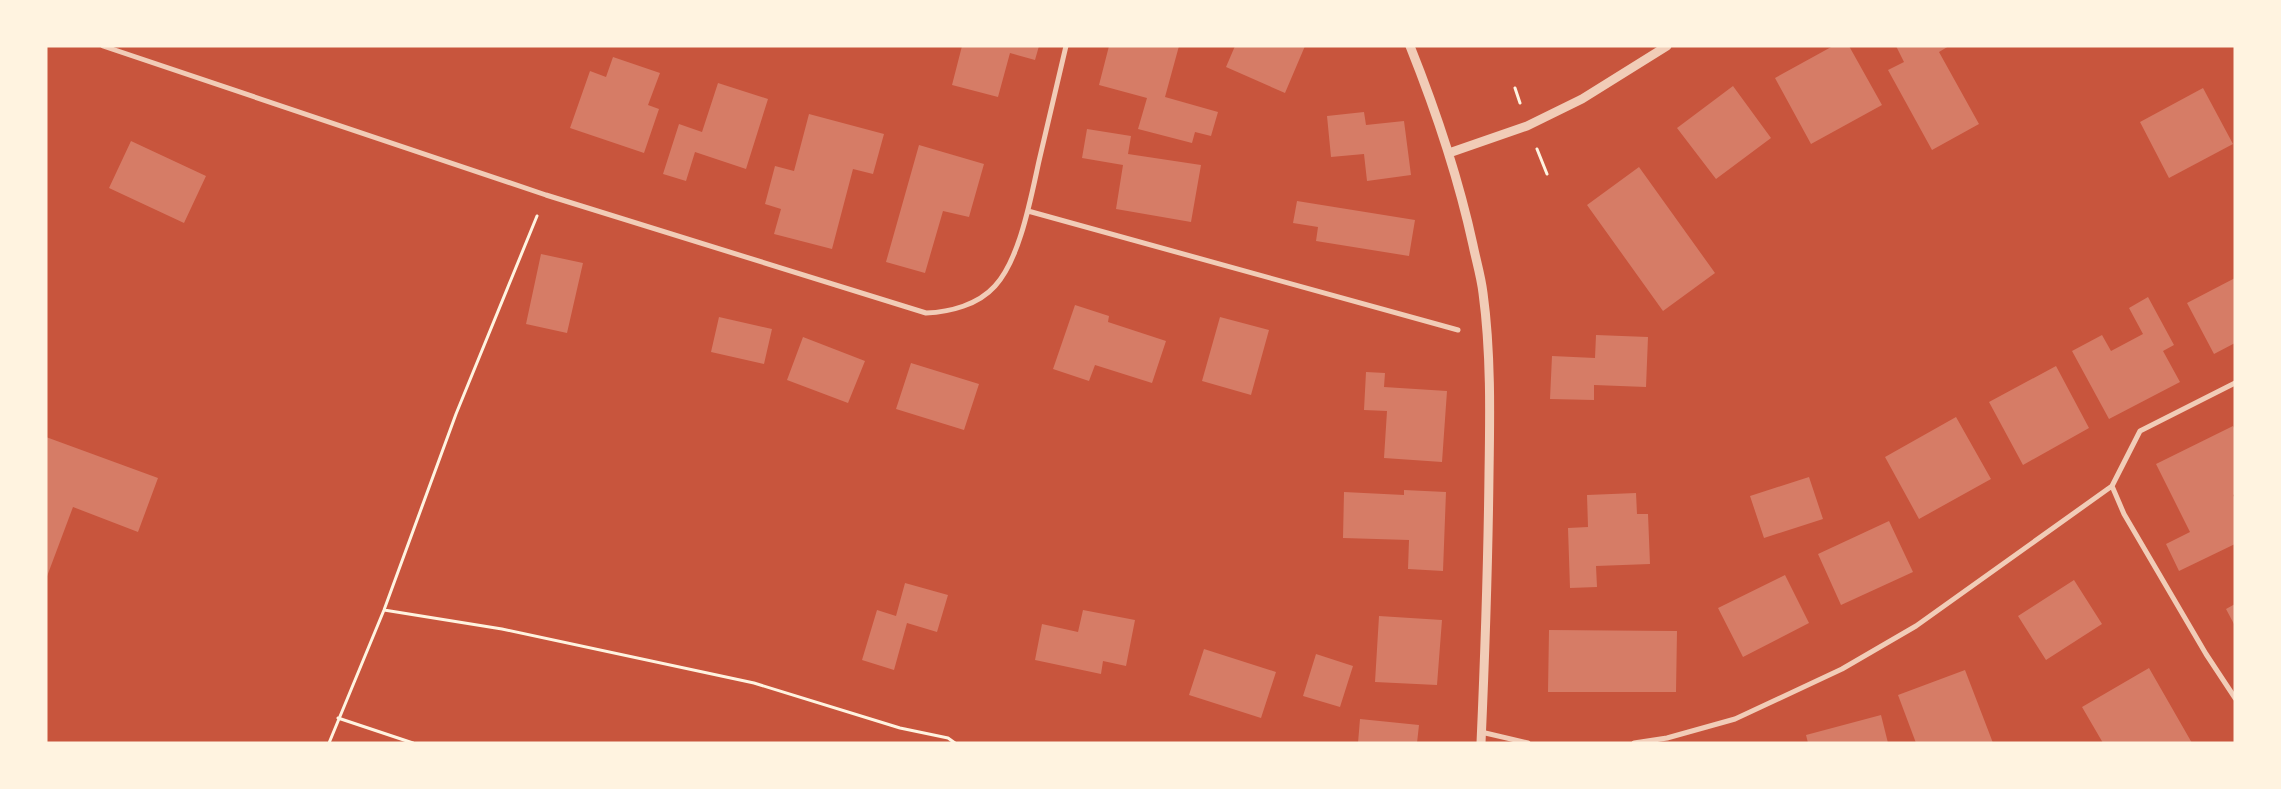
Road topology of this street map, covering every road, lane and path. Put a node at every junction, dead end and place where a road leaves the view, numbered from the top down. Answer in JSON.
{"nodes":[{"id":1,"x":103,"y":46,"type":"edge"},
{"id":2,"x":1066,"y":46,"type":"edge"},
{"id":3,"x":1410,"y":46,"type":"edge"},
{"id":4,"x":1667,"y":46,"type":"edge"},
{"id":5,"x":1449,"y":153,"type":"junction"},
{"id":6,"x":546,"y":195,"type":"junction"},
{"id":7,"x":1028,"y":211,"type":"junction"},
{"id":8,"x":1458,"y":330,"type":"dead end"},
{"id":9,"x":2235,"y":383,"type":"edge"},
{"id":10,"x":2112,"y":486,"type":"junction"},
{"id":11,"x":384,"y":610,"type":"junction"},
{"id":12,"x":2235,"y":698,"type":"edge"},
{"id":13,"x":338,"y":718,"type":"junction"},
{"id":14,"x":1481,"y":732,"type":"junction"},
{"id":15,"x":329,"y":743,"type":"edge"},
{"id":16,"x":412,"y":743,"type":"edge"},
{"id":17,"x":955,"y":743,"type":"edge"},
{"id":18,"x":1481,"y":743,"type":"edge"},
{"id":19,"x":1528,"y":743,"type":"edge"},
{"id":20,"x":1634,"y":743,"type":"edge"}],
"edges":[{"from":1,"to":6,"type":"street"},
{"from":2,"to":7,"type":"street"},
{"from":3,"to":5,"type":"street"},
{"from":4,"to":5,"type":"street"},
{"from":5,"to":14,"type":"street"},
{"from":6,"to":7,"type":"street"},
{"from":6,"to":11,"type":"path"},
{"from":7,"to":8,"type":"street"},
{"from":9,"to":10,"type":"street"},
{"from":10,"to":12,"type":"street"},
{"from":10,"to":20,"type":"street"},
{"from":11,"to":13,"type":"path"},
{"from":11,"to":17,"type":"path"},
{"from":13,"to":15,"type":"path"},
{"from":13,"to":16,"type":"path"},
{"from":14,"to":18,"type":"street"},
{"from":14,"to":19,"type":"street"}]}
